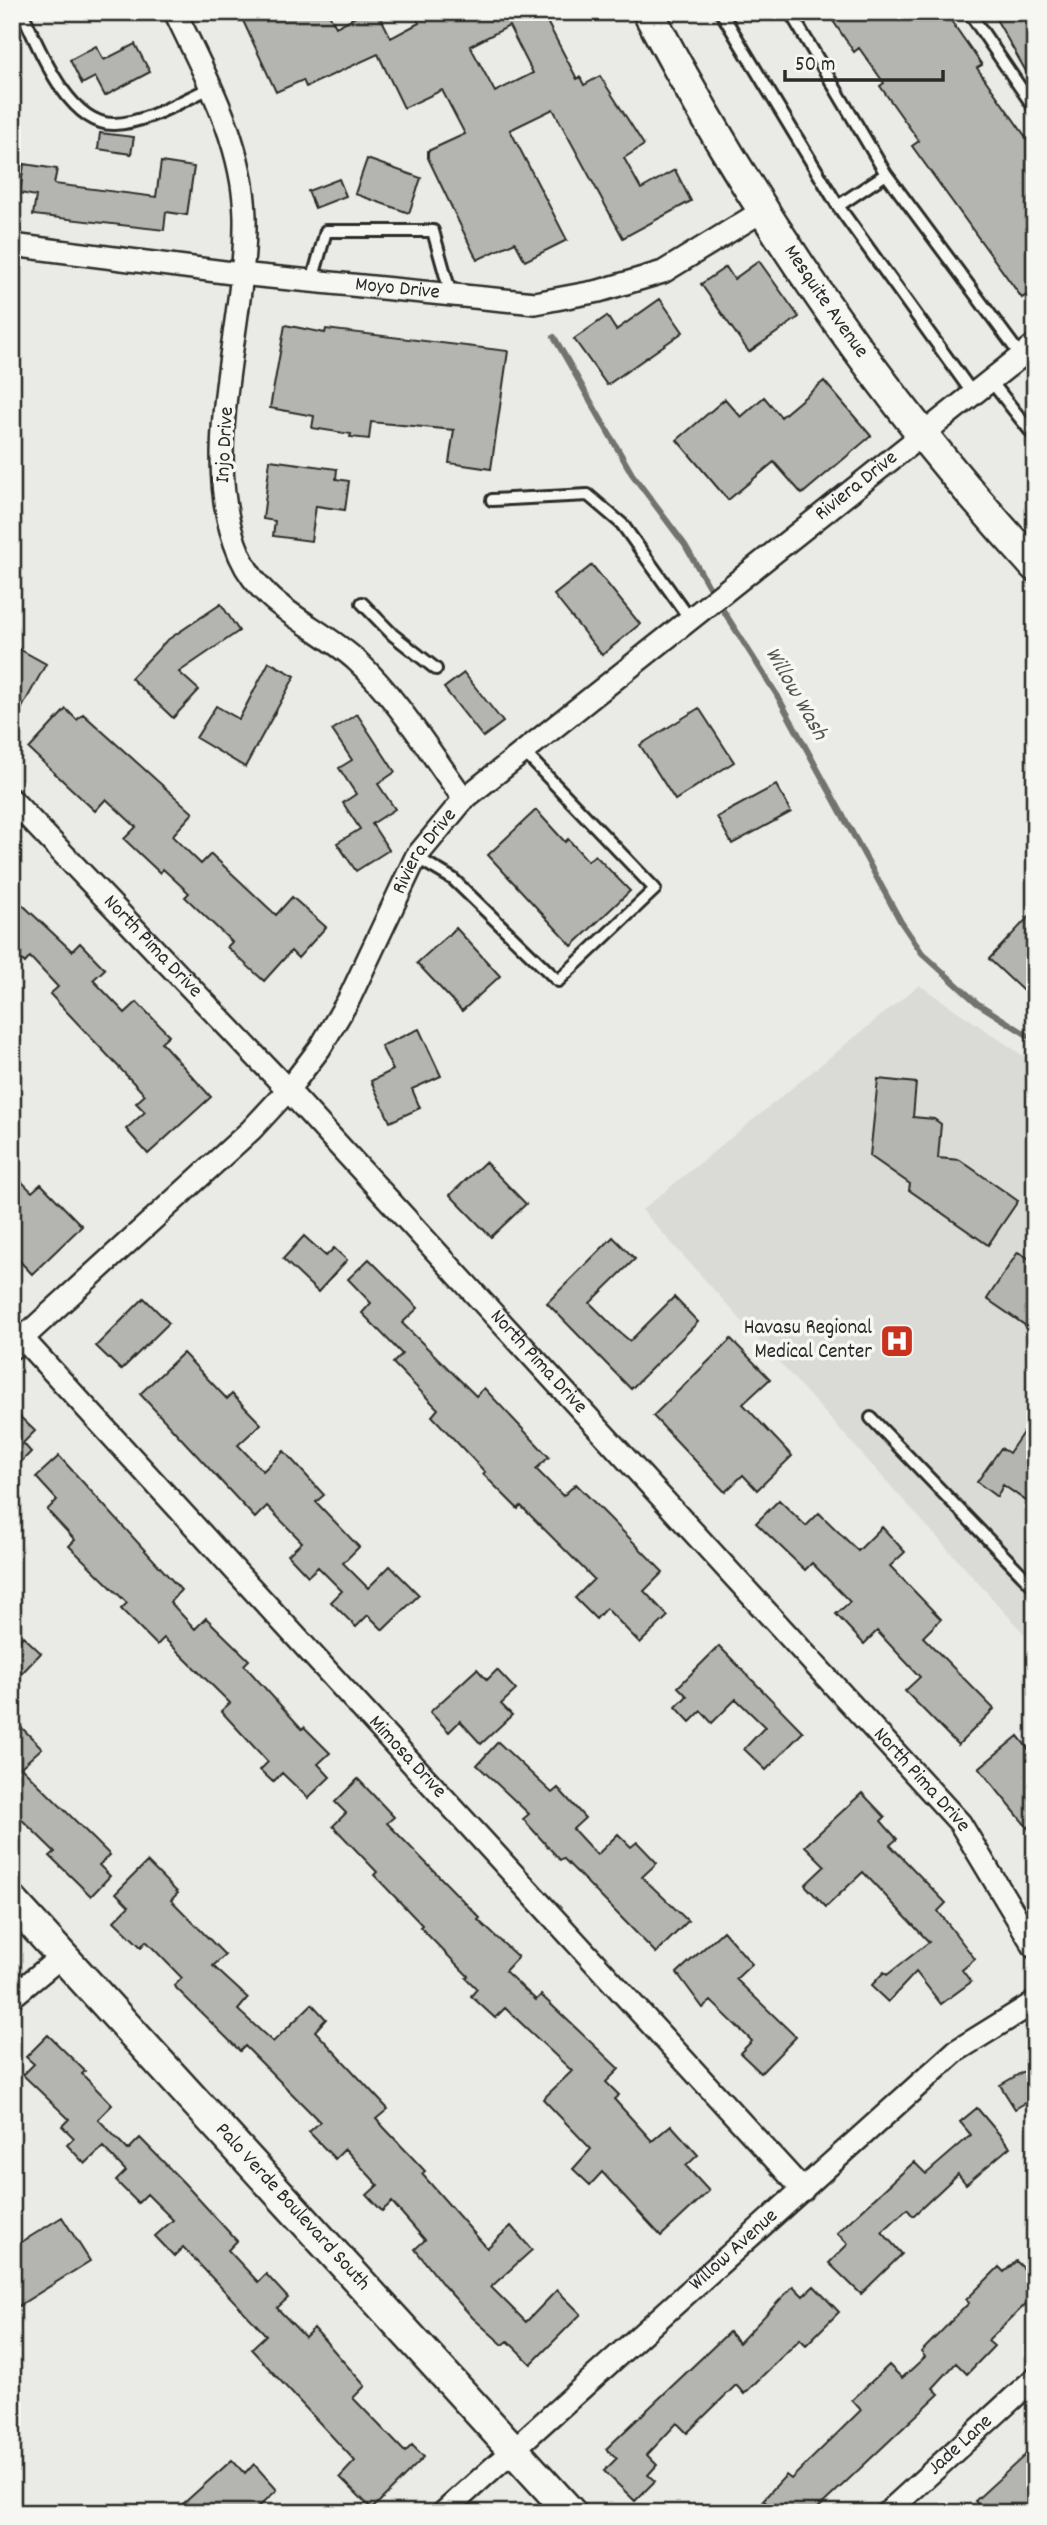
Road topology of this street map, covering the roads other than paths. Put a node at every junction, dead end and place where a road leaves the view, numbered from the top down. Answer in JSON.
{"nodes":[{"id":1,"x":22,"y":12,"type":"edge"},
{"id":2,"x":648,"y":12,"type":"edge"},
{"id":3,"x":720,"y":12,"type":"edge"},
{"id":4,"x":790,"y":12,"type":"edge"},
{"id":5,"x":969,"y":12,"type":"edge"},
{"id":6,"x":178,"y":13,"type":"edge"},
{"id":7,"x":210,"y":88,"type":"junction"},
{"id":8,"x":1035,"y":109,"type":"edge"},
{"id":9,"x":886,"y":174,"type":"junction"},
{"id":10,"x":838,"y":206,"type":"junction"},
{"id":11,"x":764,"y":210,"type":"junction"},
{"id":12,"x":12,"y":245,"type":"edge"},
{"id":13,"x":240,"y":274,"type":"junction"},
{"id":14,"x":312,"y":281,"type":"junction"},
{"id":15,"x":452,"y":295,"type":"junction"},
{"id":16,"x":1028,"y":350,"type":"edge"},
{"id":17,"x":990,"y":380,"type":"junction"},
{"id":18,"x":973,"y":394,"type":"junction"},
{"id":19,"x":924,"y":434,"type":"junction"},
{"id":20,"x":1035,"y":437,"type":"edge"},
{"id":21,"x":492,"y":500,"type":"dead end"},
{"id":22,"x":1035,"y":566,"type":"edge"},
{"id":23,"x":362,"y":603,"type":"dead end"},
{"id":24,"x":690,"y":619,"type":"junction"},
{"id":25,"x":436,"y":669,"type":"dead end"},
{"id":26,"x":523,"y":751,"type":"junction"},
{"id":27,"x":464,"y":799,"type":"junction"},
{"id":28,"x":12,"y":800,"type":"edge"},
{"id":29,"x":416,"y":858,"type":"junction"},
{"id":30,"x":288,"y":1090,"type":"junction"},
{"id":31,"x":16,"y":1337,"type":"edge"},
{"id":32,"x":871,"y":1418,"type":"dead end"},
{"id":33,"x":1035,"y":1588,"type":"edge"},
{"id":34,"x":12,"y":1901,"type":"edge"},
{"id":35,"x":1035,"y":1948,"type":"edge"},
{"id":36,"x":62,"y":1956,"type":"junction"},
{"id":37,"x":12,"y":1997,"type":"edge"},
{"id":38,"x":1035,"y":2001,"type":"edge"},
{"id":39,"x":803,"y":2190,"type":"junction"},
{"id":40,"x":1035,"y":2378,"type":"edge"},
{"id":41,"x":513,"y":2450,"type":"junction"},
{"id":42,"x":443,"y":2513,"type":"edge"},
{"id":43,"x":570,"y":2513,"type":"edge"},
{"id":44,"x":887,"y":2513,"type":"edge"}],
"edges":[{"from":1,"to":7,"type":"lane"},
{"from":2,"to":11,"type":"main road","name":"Mesquite Avenue"},
{"from":3,"to":10,"type":"lane"},
{"from":4,"to":9,"type":"lane"},
{"from":5,"to":8,"type":"lane"},
{"from":6,"to":7,"type":"street","name":"Injo Drive"},
{"from":7,"to":13,"type":"street","name":"Injo Drive"},
{"from":9,"to":10,"type":"lane"},
{"from":9,"to":16,"type":"lane"},
{"from":10,"to":18,"type":"lane"},
{"from":11,"to":15,"type":"street","name":"Moyo Drive"},
{"from":11,"to":19,"type":"main road","name":"Mesquite Avenue"},
{"from":12,"to":13,"type":"street","name":"Moyo Drive"},
{"from":13,"to":14,"type":"street","name":"Moyo Drive"},
{"from":13,"to":27,"type":"street","name":"Injo Drive"},
{"from":14,"to":15,"type":"street","name":"Moyo Drive"},
{"from":14,"to":15,"type":"lane"},
{"from":16,"to":17,"type":"street","name":"Riviera Drive"},
{"from":17,"to":18,"type":"street","name":"Riviera Drive"},
{"from":17,"to":20,"type":"lane"},
{"from":18,"to":19,"type":"street","name":"Riviera Drive"},
{"from":19,"to":22,"type":"main road","name":"Mesquite Avenue"},
{"from":19,"to":24,"type":"street","name":"Riviera Drive"},
{"from":21,"to":24,"type":"lane"},
{"from":23,"to":25,"type":"lane"},
{"from":24,"to":26,"type":"street","name":"Riviera Drive"},
{"from":26,"to":27,"type":"street","name":"Riviera Drive"},
{"from":26,"to":29,"type":"lane"},
{"from":27,"to":29,"type":"street","name":"Riviera Drive"},
{"from":28,"to":30,"type":"street","name":"North Pima Drive"},
{"from":29,"to":30,"type":"street","name":"Riviera Drive"},
{"from":30,"to":31,"type":"street","name":"Riviera Drive"},
{"from":30,"to":35,"type":"street","name":"North Pima Drive"},
{"from":31,"to":39,"type":"street","name":"Mimosa Drive"},
{"from":32,"to":33,"type":"lane"},
{"from":34,"to":36,"type":"main road","name":"Palo Verde Boulevard South"},
{"from":36,"to":37,"type":"street"},
{"from":36,"to":41,"type":"main road","name":"Palo Verde Boulevard South"},
{"from":38,"to":39,"type":"street","name":"Willow Avenue"},
{"from":39,"to":41,"type":"street","name":"Willow Avenue"},
{"from":40,"to":44,"type":"street","name":"Jade Lane"},
{"from":41,"to":42,"type":"street","name":"Willow Avenue"},
{"from":41,"to":43,"type":"main road","name":"Palo Verde Boulevard South"}]}
